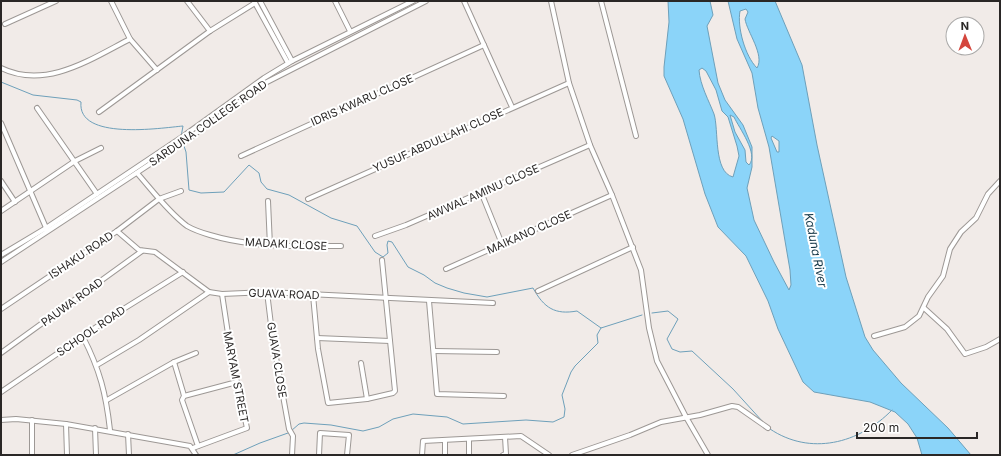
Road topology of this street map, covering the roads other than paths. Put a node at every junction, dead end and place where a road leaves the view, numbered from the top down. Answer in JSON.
{"nodes":[{"id":1,"x":56,"y":1,"type":"edge"},
{"id":2,"x":111,"y":1,"type":"edge"},
{"id":3,"x":187,"y":1,"type":"edge"},
{"id":4,"x":260,"y":1,"type":"edge"},
{"id":5,"x":335,"y":1,"type":"edge"},
{"id":6,"x":413,"y":1,"type":"edge"},
{"id":7,"x":426,"y":1,"type":"edge"},
{"id":8,"x":464,"y":1,"type":"edge"},
{"id":9,"x":551,"y":1,"type":"edge"},
{"id":10,"x":601,"y":1,"type":"edge"},
{"id":11,"x":255,"y":2,"type":"edge"},
{"id":12,"x":5,"y":24,"type":"dead end"},
{"id":13,"x":210,"y":31,"type":"junction"},
{"id":14,"x":350,"y":31,"type":"junction"},
{"id":15,"x":130,"y":39,"type":"junction"},
{"id":16,"x":484,"y":45,"type":"junction"},
{"id":17,"x":292,"y":61,"type":"junction"},
{"id":18,"x":288,"y":63,"type":"junction"},
{"id":19,"x":1,"y":68,"type":"edge"},
{"id":20,"x":157,"y":70,"type":"junction"},
{"id":21,"x":570,"y":83,"type":"junction"},
{"id":22,"x":512,"y":107,"type":"junction"},
{"id":23,"x":36,"y":108,"type":"dead end"},
{"id":24,"x":99,"y":112,"type":"dead end"},
{"id":25,"x":1,"y":123,"type":"edge"},
{"id":26,"x":636,"y":136,"type":"dead end"},
{"id":27,"x":184,"y":139,"type":"junction"},
{"id":28,"x":177,"y":143,"type":"junction"},
{"id":29,"x":590,"y":145,"type":"junction"},
{"id":30,"x":101,"y":148,"type":"dead end"},
{"id":31,"x":241,"y":156,"type":"dead end"},
{"id":32,"x":75,"y":161,"type":"junction"},
{"id":33,"x":137,"y":173,"type":"junction"},
{"id":34,"x":1,"y":181,"type":"edge"},
{"id":35,"x":1000,"y":181,"type":"edge"},
{"id":36,"x":30,"y":191,"type":"junction"},
{"id":37,"x":181,"y":191,"type":"dead end"},
{"id":38,"x":482,"y":192,"type":"junction"},
{"id":39,"x":97,"y":194,"type":"junction"},
{"id":40,"x":612,"y":195,"type":"junction"},
{"id":41,"x":159,"y":199,"type":"junction"},
{"id":42,"x":308,"y":199,"type":"dead end"},
{"id":43,"x":268,"y":201,"type":"dead end"},
{"id":44,"x":15,"y":202,"type":"junction"},
{"id":45,"x":1,"y":211,"type":"edge"},
{"id":46,"x":47,"y":230,"type":"junction"},
{"id":47,"x":117,"y":231,"type":"junction"},
{"id":48,"x":375,"y":236,"type":"dead end"},
{"id":49,"x":502,"y":244,"type":"junction"},
{"id":50,"x":270,"y":246,"type":"junction"},
{"id":51,"x":341,"y":246,"type":"dead end"},
{"id":52,"x":633,"y":247,"type":"junction"},
{"id":53,"x":142,"y":251,"type":"junction"},
{"id":54,"x":1,"y":255,"type":"edge"},
{"id":55,"x":382,"y":260,"type":"dead end"},
{"id":56,"x":1,"y":262,"type":"edge"},
{"id":57,"x":446,"y":269,"type":"dead end"},
{"id":58,"x":183,"y":272,"type":"junction"},
{"id":59,"x":538,"y":291,"type":"dead end"},
{"id":60,"x":209,"y":292,"type":"junction"},
{"id":61,"x":267,"y":292,"type":"junction"},
{"id":62,"x":222,"y":294,"type":"junction"},
{"id":63,"x":313,"y":295,"type":"junction"},
{"id":64,"x":386,"y":299,"type":"junction"},
{"id":65,"x":429,"y":301,"type":"junction"},
{"id":66,"x":493,"y":303,"type":"dead end"},
{"id":67,"x":924,"y":308,"type":"junction"},
{"id":68,"x":1,"y":309,"type":"edge"},
{"id":69,"x":874,"y":336,"type":"dead end"},
{"id":70,"x":83,"y":337,"type":"junction"},
{"id":71,"x":317,"y":338,"type":"junction"},
{"id":72,"x":1000,"y":339,"type":"edge"},
{"id":73,"x":390,"y":341,"type":"junction"},
{"id":74,"x":434,"y":351,"type":"junction"},
{"id":75,"x":1,"y":352,"type":"edge"},
{"id":76,"x":497,"y":352,"type":"dead end"},
{"id":77,"x":196,"y":353,"type":"dead end"},
{"id":78,"x":174,"y":362,"type":"junction"},
{"id":79,"x":361,"y":363,"type":"dead end"},
{"id":80,"x":97,"y":364,"type":"junction"},
{"id":81,"x":237,"y":382,"type":"junction"},
{"id":82,"x":1,"y":392,"type":"edge"},
{"id":83,"x":184,"y":396,"type":"junction"},
{"id":84,"x":504,"y":396,"type":"dead end"},
{"id":85,"x":367,"y":399,"type":"junction"},
{"id":86,"x":107,"y":400,"type":"junction"},
{"id":87,"x":686,"y":417,"type":"junction"},
{"id":88,"x":1,"y":420,"type":"edge"},
{"id":89,"x":32,"y":420,"type":"junction"},
{"id":90,"x":66,"y":424,"type":"junction"},
{"id":91,"x":95,"y":428,"type":"junction"},
{"id":92,"x":768,"y":428,"type":"dead end"},
{"id":93,"x":110,"y":430,"type":"junction"},
{"id":94,"x":128,"y":434,"type":"junction"},
{"id":95,"x":505,"y":437,"type":"junction"},
{"id":96,"x":469,"y":439,"type":"junction"},
{"id":97,"x":445,"y":440,"type":"junction"},
{"id":98,"x":198,"y":446,"type":"junction"},
{"id":99,"x":193,"y":448,"type":"junction"},
{"id":100,"x":32,"y":455,"type":"edge"},
{"id":101,"x":67,"y":455,"type":"edge"},
{"id":102,"x":96,"y":455,"type":"edge"},
{"id":103,"x":129,"y":455,"type":"edge"},
{"id":104,"x":196,"y":455,"type":"edge"},
{"id":105,"x":292,"y":455,"type":"edge"},
{"id":106,"x":319,"y":455,"type":"edge"},
{"id":107,"x":347,"y":455,"type":"edge"},
{"id":108,"x":422,"y":455,"type":"edge"},
{"id":109,"x":445,"y":455,"type":"edge"},
{"id":110,"x":469,"y":455,"type":"edge"},
{"id":111,"x":503,"y":455,"type":"edge"},
{"id":112,"x":549,"y":455,"type":"edge"},
{"id":113,"x":572,"y":455,"type":"edge"},
{"id":114,"x":708,"y":455,"type":"edge"}],
"edges":[{"from":1,"to":12,"type":"street"},
{"from":2,"to":15,"type":"street"},
{"from":3,"to":13,"type":"street"},
{"from":4,"to":17,"type":"street"},
{"from":5,"to":14,"type":"street"},
{"from":6,"to":14,"type":"street","name":"SARDUNA COLLEGE ROAD"},
{"from":7,"to":27,"type":"street","name":"SARDUNA COLLEGE ROAD"},
{"from":8,"to":16,"type":"street"},
{"from":9,"to":21,"type":"street"},
{"from":10,"to":26,"type":"street"},
{"from":11,"to":13,"type":"street"},
{"from":11,"to":18,"type":"street"},
{"from":13,"to":20,"type":"street"},
{"from":14,"to":17,"type":"street","name":"SARDUNA COLLEGE ROAD"},
{"from":15,"to":19,"type":"street"},
{"from":15,"to":20,"type":"street"},
{"from":16,"to":22,"type":"street"},
{"from":16,"to":31,"type":"street","name":"IDRIS KWARU CLOSE"},
{"from":17,"to":18,"type":"street","name":"SARDUNA COLLEGE ROAD"},
{"from":18,"to":27,"type":"street","name":"SARDUNA COLLEGE ROAD"},
{"from":20,"to":24,"type":"street"},
{"from":21,"to":22,"type":"street","name":"YUSUF ABDULLAHI CLOSE"},
{"from":21,"to":29,"type":"street"},
{"from":22,"to":42,"type":"street","name":"YUSUF ABDULLAHI CLOSE"},
{"from":23,"to":32,"type":"street"},
{"from":25,"to":36,"type":"street"},
{"from":27,"to":28,"type":"street","name":"SARDUNA COLLEGE ROAD"},
{"from":28,"to":33,"type":"street","name":"SARDUNA COLLEGE ROAD"},
{"from":28,"to":39,"type":"street","name":"SARDUNA COLLEGE ROAD"},
{"from":29,"to":38,"type":"street","name":"AWWAL AMINU CLOSE"},
{"from":29,"to":40,"type":"street"},
{"from":30,"to":32,"type":"street"},
{"from":32,"to":36,"type":"street"},
{"from":32,"to":39,"type":"street"},
{"from":33,"to":41,"type":"street","name":"MADAKI CLOSE"},
{"from":33,"to":46,"type":"street","name":"SARDUNA COLLEGE ROAD"},
{"from":34,"to":44,"type":"street"},
{"from":35,"to":67,"type":"street"},
{"from":36,"to":44,"type":"street"},
{"from":36,"to":46,"type":"street"},
{"from":37,"to":41,"type":"street","name":"ISHAKU ROAD"},
{"from":38,"to":48,"type":"street","name":"AWWAL AMINU CLOSE"},
{"from":38,"to":49,"type":"street"},
{"from":39,"to":46,"type":"street","name":"SARDUNA COLLEGE ROAD"},
{"from":40,"to":49,"type":"street","name":"MAIKANO CLOSE"},
{"from":40,"to":52,"type":"street"},
{"from":41,"to":47,"type":"street","name":"ISHAKU ROAD"},
{"from":41,"to":50,"type":"street","name":"MADAKI CLOSE"},
{"from":43,"to":50,"type":"street"},
{"from":44,"to":45,"type":"street"},
{"from":46,"to":54,"type":"street","name":"SARDUNA COLLEGE ROAD"},
{"from":46,"to":56,"type":"street","name":"SARDUNA COLLEGE ROAD"},
{"from":47,"to":53,"type":"street"},
{"from":47,"to":68,"type":"street","name":"ISHAKU ROAD"},
{"from":49,"to":57,"type":"street","name":"MAIKANO CLOSE"},
{"from":50,"to":51,"type":"street","name":"MADAKI CLOSE"},
{"from":52,"to":59,"type":"street"},
{"from":52,"to":87,"type":"street"},
{"from":53,"to":58,"type":"street"},
{"from":53,"to":75,"type":"street","name":"PAUWA ROAD"},
{"from":55,"to":64,"type":"street"},
{"from":58,"to":60,"type":"street"},
{"from":58,"to":70,"type":"street","name":"SCHOOL ROAD"},
{"from":60,"to":62,"type":"street","name":"GUAVA ROAD"},
{"from":60,"to":80,"type":"street"},
{"from":61,"to":62,"type":"street","name":"GUAVA ROAD"},
{"from":61,"to":63,"type":"street","name":"GUAVA ROAD"},
{"from":61,"to":105,"type":"street","name":"GUAVA CLOSE"},
{"from":62,"to":81,"type":"street","name":"MARYAM STREET"},
{"from":63,"to":64,"type":"street","name":"GUAVA ROAD"},
{"from":63,"to":71,"type":"street"},
{"from":64,"to":65,"type":"street","name":"GUAVA ROAD"},
{"from":64,"to":73,"type":"street"},
{"from":65,"to":66,"type":"street","name":"GUAVA ROAD"},
{"from":65,"to":74,"type":"street"},
{"from":67,"to":69,"type":"street"},
{"from":67,"to":72,"type":"street"},
{"from":70,"to":80,"type":"street"},
{"from":70,"to":82,"type":"street","name":"SCHOOL ROAD"},
{"from":71,"to":73,"type":"street"},
{"from":71,"to":85,"type":"street"},
{"from":73,"to":85,"type":"street"},
{"from":74,"to":76,"type":"street"},
{"from":74,"to":84,"type":"street"},
{"from":77,"to":78,"type":"street"},
{"from":78,"to":83,"type":"street"},
{"from":78,"to":86,"type":"street"},
{"from":79,"to":85,"type":"street"},
{"from":80,"to":86,"type":"street"},
{"from":81,"to":83,"type":"street"},
{"from":81,"to":98,"type":"street","name":"MARYAM STREET"},
{"from":83,"to":98,"type":"street"},
{"from":86,"to":93,"type":"street"},
{"from":87,"to":92,"type":"street"},
{"from":87,"to":113,"type":"street"},
{"from":87,"to":114,"type":"street"},
{"from":88,"to":89,"type":"street"},
{"from":89,"to":90,"type":"street"},
{"from":89,"to":100,"type":"street"},
{"from":90,"to":91,"type":"street"},
{"from":90,"to":101,"type":"street"},
{"from":91,"to":93,"type":"street"},
{"from":91,"to":102,"type":"street"},
{"from":93,"to":94,"type":"street"},
{"from":94,"to":99,"type":"street"},
{"from":94,"to":103,"type":"street"},
{"from":95,"to":96,"type":"street"},
{"from":95,"to":111,"type":"street"},
{"from":95,"to":112,"type":"street"},
{"from":96,"to":97,"type":"street"},
{"from":96,"to":110,"type":"street"},
{"from":97,"to":108,"type":"street"},
{"from":97,"to":109,"type":"street"},
{"from":98,"to":99,"type":"street","name":"MARYAM STREET"},
{"from":99,"to":104,"type":"street"},
{"from":106,"to":107,"type":"street"}]}
